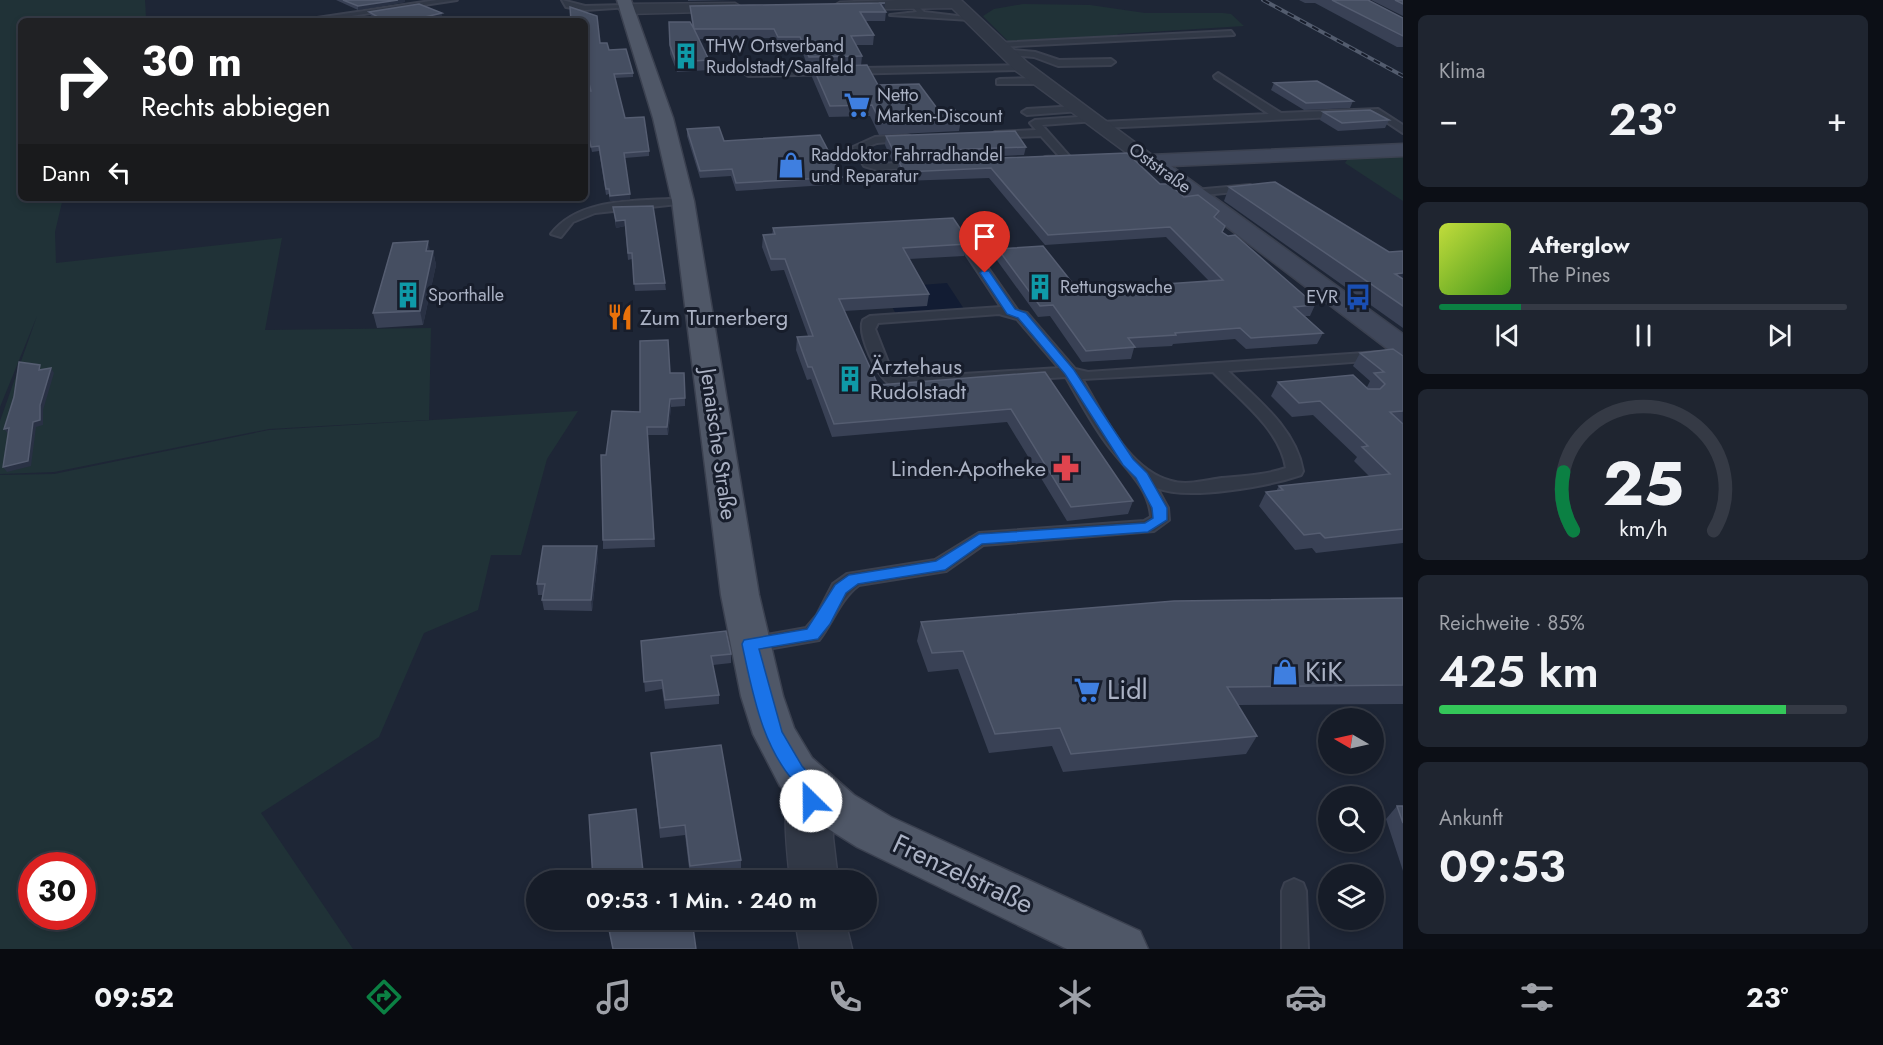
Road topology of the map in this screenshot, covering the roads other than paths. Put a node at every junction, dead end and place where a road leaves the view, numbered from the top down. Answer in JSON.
{"nodes":[{"id":1,"x":453,"y":0,"type":"edge"},
{"id":2,"x":555,"y":0,"type":"edge"},
{"id":3,"x":568,"y":2,"type":"edge"},
{"id":4,"x":954,"y":2,"type":"edge"},
{"id":5,"x":626,"y":6,"type":"edge"},
{"id":6,"x":829,"y":6,"type":"edge"},
{"id":7,"x":756,"y":8,"type":"edge"},
{"id":8,"x":919,"y":9,"type":"junction"},
{"id":9,"x":894,"y":15,"type":"dead end"},
{"id":10,"x":324,"y":18,"type":"edge"},
{"id":11,"x":970,"y":18,"type":"junction"},
{"id":12,"x":1231,"y":33,"type":"dead end"},
{"id":13,"x":1001,"y":49,"type":"junction"},
{"id":14,"x":1111,"y":62,"type":"dead end"},
{"id":15,"x":1022,"y":67,"type":"junction"},
{"id":16,"x":748,"y":73,"type":"dead end"},
{"id":17,"x":1218,"y":76,"type":"dead end"},
{"id":18,"x":1040,"y":81,"type":"junction"},
{"id":19,"x":1000,"y":82,"type":"dead end"},
{"id":20,"x":1027,"y":111,"type":"dead end"},
{"id":21,"x":1279,"y":116,"type":"junction"},
{"id":22,"x":1090,"y":118,"type":"junction"},
{"id":23,"x":1403,"y":130,"type":"edge"},
{"id":24,"x":1044,"y":133,"type":"junction"},
{"id":25,"x":978,"y":135,"type":"edge"},
{"id":26,"x":922,"y":138,"type":"edge"},
{"id":27,"x":1403,"y":150,"type":"edge"},
{"id":28,"x":1032,"y":160,"type":"edge"},
{"id":29,"x":1150,"y":161,"type":"junction"},
{"id":30,"x":925,"y":165,"type":"edge"},
{"id":31,"x":1262,"y":188,"type":"edge"},
{"id":32,"x":1194,"y":193,"type":"junction"},
{"id":33,"x":683,"y":201,"type":"junction"},
{"id":34,"x":557,"y":234,"type":"dead end"},
{"id":35,"x":972,"y":254,"type":"dead end"},
{"id":36,"x":1011,"y":311,"type":"junction"},
{"id":37,"x":1403,"y":347,"type":"edge"},
{"id":38,"x":1403,"y":354,"type":"edge"},
{"id":39,"x":1326,"y":360,"type":"junction"},
{"id":40,"x":1218,"y":369,"type":"junction"},
{"id":41,"x":1070,"y":372,"type":"junction"},
{"id":42,"x":1340,"y":373,"type":"dead end"},
{"id":43,"x":1142,"y":476,"type":"junction"},
{"id":44,"x":750,"y":644,"type":"junction"},
{"id":45,"x":812,"y":787,"type":"junction"},
{"id":46,"x":813,"y":870,"type":"edge"},
{"id":47,"x":1294,"y":891,"type":"dead end"},
{"id":48,"x":822,"y":930,"type":"edge"},
{"id":49,"x":826,"y":949,"type":"edge"},
{"id":50,"x":1122,"y":949,"type":"edge"},
{"id":51,"x":1295,"y":949,"type":"edge"}],
"edges":[{"from":1,"to":10,"type":"lane"},
{"from":2,"to":3,"type":"lane"},
{"from":3,"to":5,"type":"lane"},
{"from":4,"to":8,"type":"street"},
{"from":4,"to":11,"type":"street","name":"Oststraße"},
{"from":5,"to":7,"type":"street"},
{"from":5,"to":33,"type":"main road","name":"Jenaische Straße"},
{"from":6,"to":8,"type":"street"},
{"from":8,"to":9,"type":"lane"},
{"from":8,"to":11,"type":"lane"},
{"from":11,"to":13,"type":"street","name":"Oststraße"},
{"from":12,"to":13,"type":"lane"},
{"from":13,"to":14,"type":"lane"},
{"from":13,"to":15,"type":"street","name":"Oststraße"},
{"from":15,"to":16,"type":"lane"},
{"from":15,"to":18,"type":"street","name":"Oststraße"},
{"from":17,"to":21,"type":"lane"},
{"from":18,"to":19,"type":"lane"},
{"from":18,"to":22,"type":"street","name":"Oststraße"},
{"from":20,"to":22,"type":"lane"},
{"from":21,"to":22,"type":"lane"},
{"from":21,"to":23,"type":"lane"},
{"from":22,"to":24,"type":"lane"},
{"from":22,"to":29,"type":"street","name":"Oststraße"},
{"from":24,"to":25,"type":"lane"},
{"from":24,"to":28,"type":"lane"},
{"from":26,"to":30,"type":"lane"},
{"from":27,"to":29,"type":"main road"},
{"from":29,"to":32,"type":"main road","name":"Oststraße"},
{"from":31,"to":32,"type":"lane"},
{"from":32,"to":37,"type":"main road","name":"Oststraße"},
{"from":33,"to":34,"type":"lane"},
{"from":33,"to":44,"type":"main road","name":"Jenaische Straße"},
{"from":35,"to":36,"type":"lane"},
{"from":36,"to":41,"type":"lane"},
{"from":36,"to":41,"type":"lane"},
{"from":38,"to":39,"type":"lane"},
{"from":39,"to":40,"type":"lane"},
{"from":39,"to":42,"type":"lane"},
{"from":40,"to":41,"type":"lane"},
{"from":40,"to":43,"type":"lane"},
{"from":41,"to":43,"type":"lane"},
{"from":43,"to":44,"type":"lane"},
{"from":44,"to":45,"type":"main road","name":"Jenaische Straße"},
{"from":45,"to":46,"type":"street"},
{"from":45,"to":50,"type":"main road","name":"Frenzelstraße"},
{"from":47,"to":51,"type":"lane"},
{"from":48,"to":49,"type":"street"}]}
